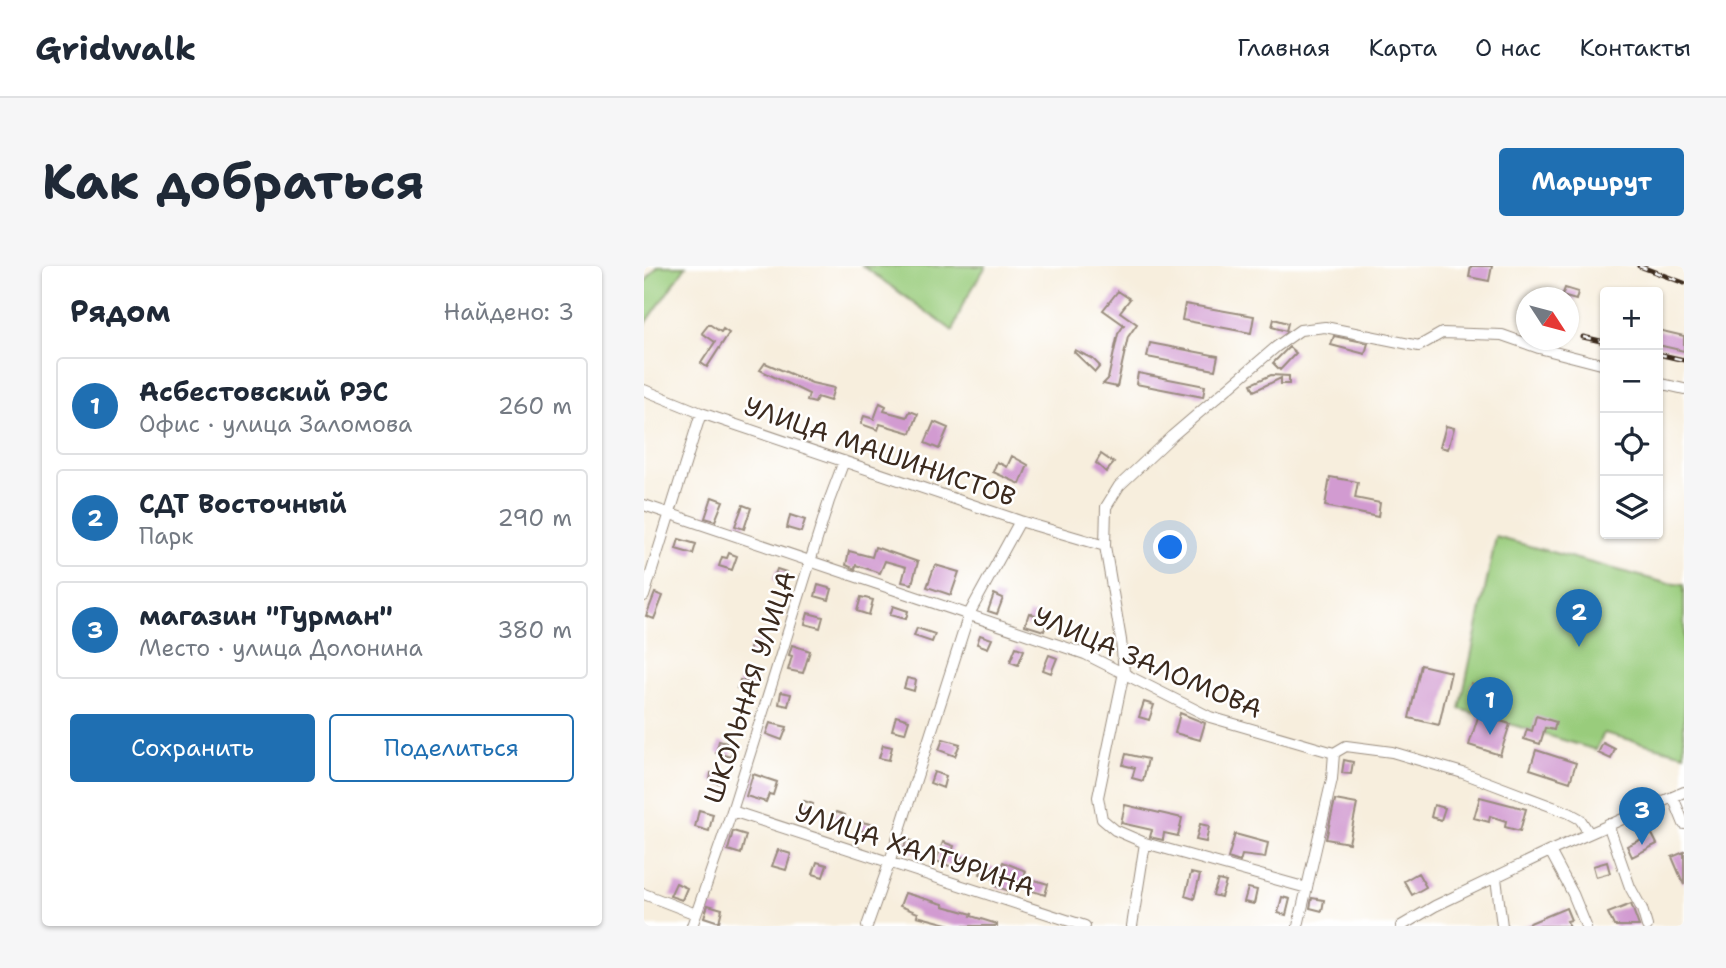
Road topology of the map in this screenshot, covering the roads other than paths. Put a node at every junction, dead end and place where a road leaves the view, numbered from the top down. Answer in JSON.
{"nodes":[{"id":1,"x":1600,"y":364,"type":"edge"},
{"id":2,"x":1663,"y":384,"type":"edge"},
{"id":3,"x":1684,"y":389,"type":"edge"},
{"id":4,"x":644,"y":390,"type":"edge"},
{"id":5,"x":701,"y":413,"type":"junction"},
{"id":6,"x":844,"y":461,"type":"junction"},
{"id":7,"x":644,"y":505,"type":"edge"},
{"id":8,"x":670,"y":514,"type":"junction"},
{"id":9,"x":1020,"y":521,"type":"junction"},
{"id":10,"x":1105,"y":546,"type":"junction"},
{"id":11,"x":810,"y":562,"type":"junction"},
{"id":12,"x":644,"y":596,"type":"edge"},
{"id":13,"x":969,"y":614,"type":"junction"},
{"id":14,"x":1124,"y":672,"type":"junction"},
{"id":15,"x":1334,"y":753,"type":"junction"},
{"id":16,"x":1684,"y":792,"type":"edge"},
{"id":17,"x":1673,"y":797,"type":"junction"},
{"id":18,"x":732,"y":811,"type":"junction"},
{"id":19,"x":1608,"y":824,"type":"junction"},
{"id":20,"x":1684,"y":824,"type":"edge"},
{"id":21,"x":1590,"y":833,"type":"junction"},
{"id":22,"x":1145,"y":843,"type":"junction"},
{"id":23,"x":1550,"y":851,"type":"junction"},
{"id":24,"x":890,"y":864,"type":"junction"},
{"id":25,"x":1496,"y":878,"type":"junction"},
{"id":26,"x":1307,"y":888,"type":"junction"},
{"id":27,"x":644,"y":894,"type":"edge"},
{"id":28,"x":696,"y":914,"type":"junction"},
{"id":29,"x":692,"y":926,"type":"edge"},
{"id":30,"x":867,"y":926,"type":"edge"},
{"id":31,"x":1084,"y":926,"type":"edge"},
{"id":32,"x":1132,"y":926,"type":"edge"},
{"id":33,"x":1298,"y":926,"type":"edge"},
{"id":34,"x":1401,"y":926,"type":"edge"},
{"id":35,"x":1502,"y":926,"type":"edge"},
{"id":36,"x":1586,"y":926,"type":"edge"},
{"id":37,"x":1647,"y":926,"type":"edge"}],
"edges":[{"from":1,"to":10,"type":"street"},
{"from":2,"to":3,"type":"street"},
{"from":4,"to":5,"type":"street","name":"УЛИЦА МАШИНИСТОВ"},
{"from":5,"to":6,"type":"street","name":"УЛИЦА МАШИНИСТОВ"},
{"from":5,"to":8,"type":"street"},
{"from":6,"to":9,"type":"street","name":"УЛИЦА МАШИНИСТОВ"},
{"from":6,"to":11,"type":"street","name":"ШКОЛЬНАЯ УЛИЦА"},
{"from":7,"to":8,"type":"street","name":"УЛИЦА ЗАЛОМОВА"},
{"from":8,"to":11,"type":"street","name":"УЛИЦА ЗАЛОМОВА"},
{"from":8,"to":12,"type":"street"},
{"from":9,"to":10,"type":"street","name":"УЛИЦА МАШИНИСТОВ"},
{"from":9,"to":13,"type":"street"},
{"from":10,"to":14,"type":"street"},
{"from":11,"to":13,"type":"street","name":"УЛИЦА ЗАЛОМОВА"},
{"from":11,"to":18,"type":"street","name":"ШКОЛЬНАЯ УЛИЦА"},
{"from":13,"to":14,"type":"street","name":"УЛИЦА ЗАЛОМОВА"},
{"from":13,"to":24,"type":"street"},
{"from":14,"to":15,"type":"street","name":"УЛИЦА ЗАЛОМОВА"},
{"from":14,"to":22,"type":"street"},
{"from":15,"to":21,"type":"street","name":"УЛИЦА ЗАЛОМОВА"},
{"from":15,"to":26,"type":"street"},
{"from":16,"to":17,"type":"street"},
{"from":17,"to":19,"type":"street"},
{"from":17,"to":20,"type":"street"},
{"from":18,"to":24,"type":"street","name":"УЛИЦА ХАЛТУРИНА"},
{"from":18,"to":28,"type":"street","name":"ШКОЛЬНАЯ УЛИЦА"},
{"from":19,"to":21,"type":"street"},
{"from":19,"to":37,"type":"street"},
{"from":21,"to":23,"type":"street"},
{"from":22,"to":26,"type":"street"},
{"from":22,"to":32,"type":"street"},
{"from":23,"to":25,"type":"street"},
{"from":23,"to":36,"type":"street"},
{"from":24,"to":30,"type":"street"},
{"from":24,"to":31,"type":"street","name":"УЛИЦА ХАЛТУРИНА"},
{"from":25,"to":34,"type":"street"},
{"from":25,"to":35,"type":"street"},
{"from":26,"to":33,"type":"street"},
{"from":27,"to":28,"type":"street"},
{"from":28,"to":29,"type":"street","name":"ШКОЛЬНАЯ УЛИЦА"}]}
